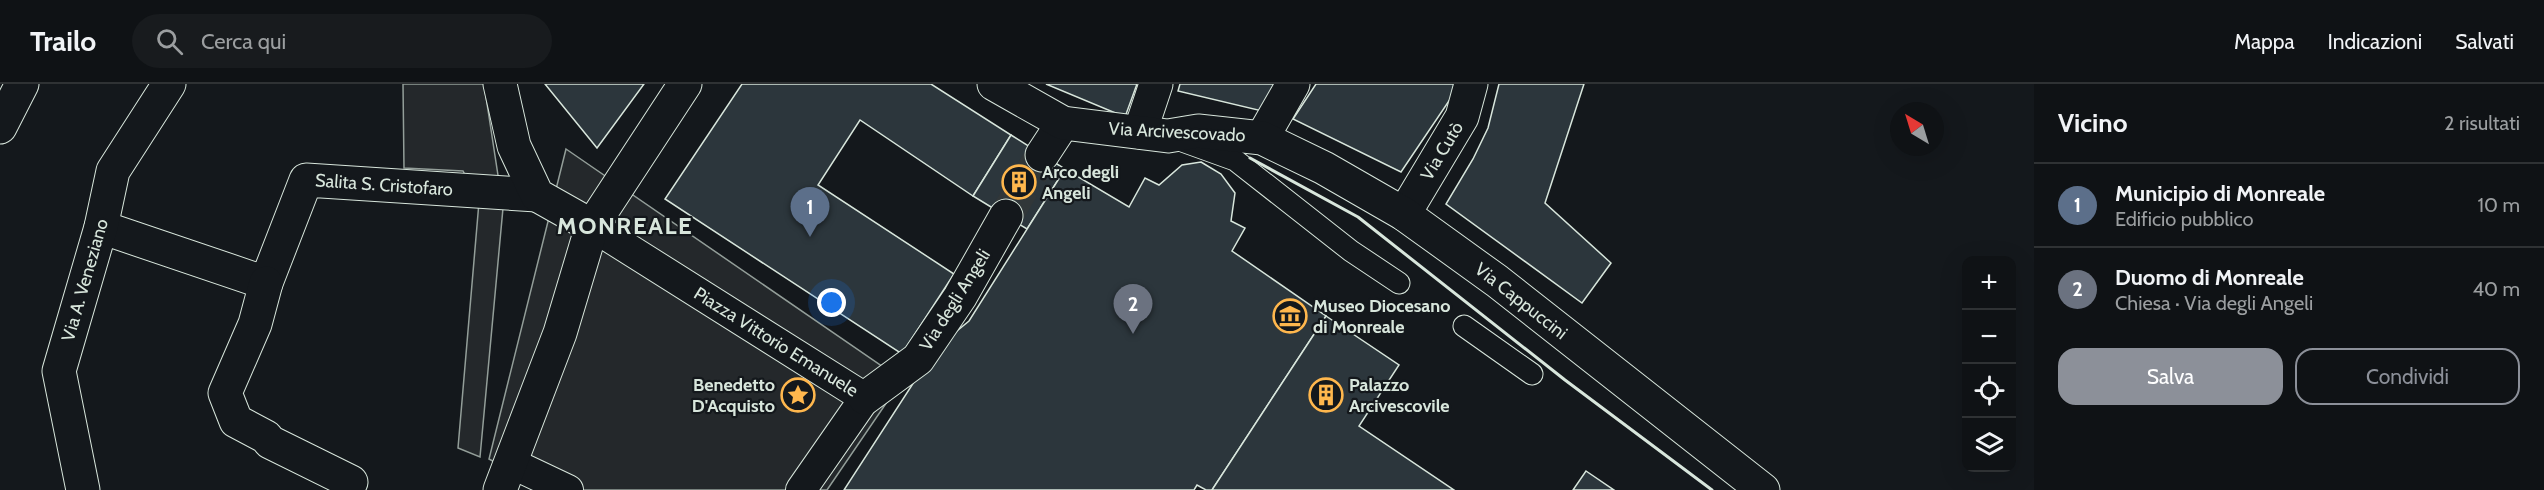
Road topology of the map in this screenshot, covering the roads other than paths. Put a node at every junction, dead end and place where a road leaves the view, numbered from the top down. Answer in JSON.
{"nodes":[{"id":1,"x":21,"y":84,"type":"edge"},
{"id":2,"x":169,"y":84,"type":"edge"},
{"id":3,"x":685,"y":84,"type":"edge"},
{"id":4,"x":994,"y":84,"type":"edge"},
{"id":5,"x":1156,"y":84,"type":"edge"},
{"id":6,"x":1293,"y":84,"type":"edge"},
{"id":7,"x":1471,"y":84,"type":"edge"},
{"id":8,"x":502,"y":85,"type":"edge"},
{"id":9,"x":1063,"y":123,"type":"junction"},
{"id":10,"x":0,"y":127,"type":"edge"},
{"id":11,"x":1154,"y":134,"type":"junction"},
{"id":12,"x":1262,"y":138,"type":"junction"},
{"id":13,"x":1042,"y":155,"type":"tunnel mouth"},
{"id":14,"x":537,"y":195,"type":"junction"},
{"id":15,"x":1404,"y":214,"type":"junction"},
{"id":16,"x":1006,"y":216,"type":"tunnel mouth"},
{"id":17,"x":592,"y":226,"type":"junction"},
{"id":18,"x":101,"y":227,"type":"junction"},
{"id":19,"x":266,"y":283,"type":"junction"},
{"id":20,"x":1399,"y":283,"type":"dead end"},
{"id":21,"x":1464,"y":326,"type":"dead end"},
{"id":22,"x":1532,"y":374,"type":"dead end"},
{"id":23,"x":865,"y":398,"type":"junction"},
{"id":24,"x":506,"y":476,"type":"edge"},
{"id":25,"x":351,"y":482,"type":"dead end"},
{"id":26,"x":83,"y":490,"type":"edge"},
{"id":27,"x":568,"y":490,"type":"edge"},
{"id":28,"x":801,"y":490,"type":"edge"},
{"id":29,"x":1763,"y":490,"type":"edge"}],
"edges":[{"from":1,"to":10,"type":"street"},
{"from":2,"to":18,"type":"street","name":"Via A. Veneziano"},
{"from":3,"to":17,"type":"street"},
{"from":4,"to":9,"type":"street","name":"Via Arcivescovado"},
{"from":5,"to":11,"type":"street"},
{"from":6,"to":12,"type":"street"},
{"from":7,"to":15,"type":"street","name":"Via Cutò"},
{"from":8,"to":14,"type":"street"},
{"from":9,"to":11,"type":"street","name":"Via Arcivescovado"},
{"from":9,"to":13,"type":"street"},
{"from":11,"to":12,"type":"street","name":"Via Arcivescovado"},
{"from":11,"to":20,"type":"lane"},
{"from":12,"to":15,"type":"street","name":"Via Cappuccini"},
{"from":14,"to":17,"type":"street"},
{"from":14,"to":19,"type":"street","name":"Salita S. Cristofaro"},
{"from":15,"to":29,"type":"street","name":"Via Cappuccini"},
{"from":16,"to":23,"type":"street","name":"Via degli Angeli"},
{"from":17,"to":23,"type":"street","name":"Piazza Vittorio Emanuele"},
{"from":17,"to":24,"type":"street"},
{"from":18,"to":19,"type":"street"},
{"from":18,"to":26,"type":"street","name":"Via A. Veneziano"},
{"from":19,"to":25,"type":"street","name":"Salita S. Cristofaro"},
{"from":21,"to":22,"type":"lane"},
{"from":23,"to":28,"type":"street","name":"Piazza Vittorio Emanuele"},
{"from":24,"to":27,"type":"street"}]}
